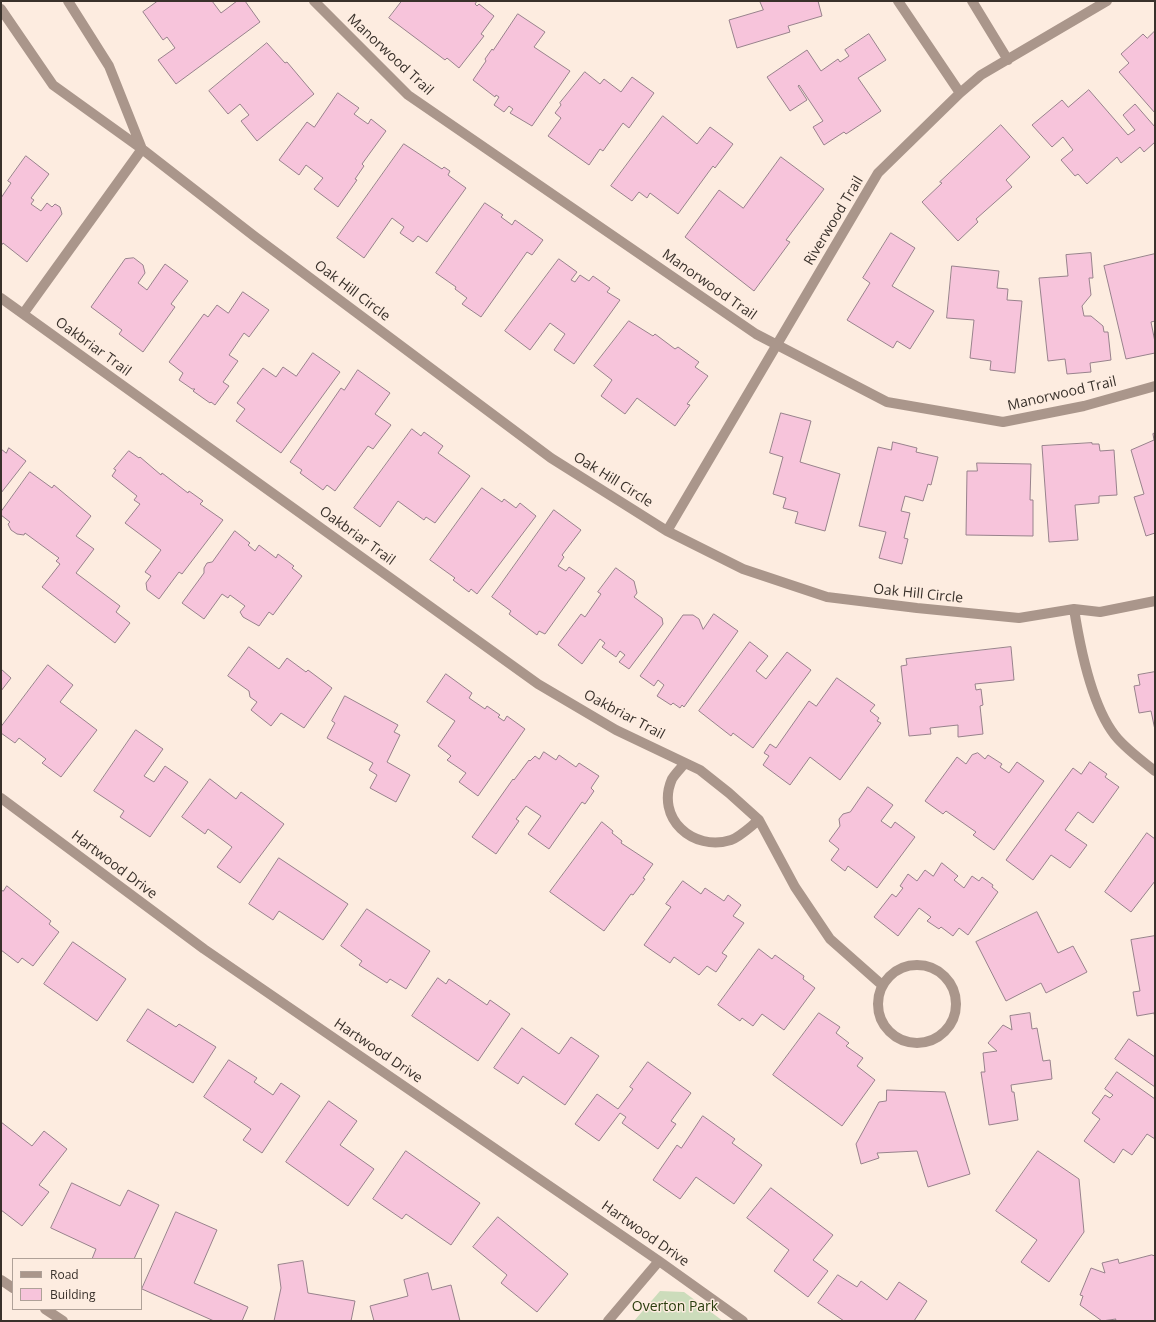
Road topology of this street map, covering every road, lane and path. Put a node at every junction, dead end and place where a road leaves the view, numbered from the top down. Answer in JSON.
{"nodes":[{"id":1,"x":68,"y":1,"type":"edge"},
{"id":2,"x":314,"y":1,"type":"edge"},
{"id":3,"x":898,"y":1,"type":"edge"},
{"id":4,"x":972,"y":1,"type":"edge"},
{"id":5,"x":1107,"y":1,"type":"edge"},
{"id":6,"x":1,"y":9,"type":"edge"},
{"id":7,"x":1008,"y":60,"type":"junction"},
{"id":8,"x":960,"y":93,"type":"junction"},
{"id":9,"x":142,"y":149,"type":"junction"},
{"id":10,"x":1,"y":298,"type":"edge"},
{"id":11,"x":23,"y":314,"type":"junction"},
{"id":12,"x":776,"y":344,"type":"junction"},
{"id":13,"x":1155,"y":386,"type":"edge"},
{"id":14,"x":667,"y":531,"type":"junction"},
{"id":15,"x":1155,"y":601,"type":"edge"},
{"id":16,"x":1074,"y":609,"type":"junction"},
{"id":17,"x":685,"y":763,"type":"junction"},
{"id":18,"x":1155,"y":771,"type":"edge"},
{"id":19,"x":1,"y":798,"type":"edge"},
{"id":20,"x":759,"y":820,"type":"junction"},
{"id":21,"x":882,"y":985,"type":"junction"},
{"id":22,"x":659,"y":1260,"type":"junction"},
{"id":23,"x":1,"y":1280,"type":"edge"},
{"id":24,"x":12,"y":1287,"type":"edge"},
{"id":25,"x":47,"y":1310,"type":"edge"},
{"id":26,"x":64,"y":1321,"type":"edge"},
{"id":27,"x":608,"y":1321,"type":"edge"},
{"id":28,"x":743,"y":1321,"type":"edge"}],
"edges":[{"from":1,"to":9,"type":"street"},
{"from":2,"to":12,"type":"street","name":"Manorwood Trail"},
{"from":3,"to":8,"type":"street"},
{"from":4,"to":7,"type":"street"},
{"from":5,"to":7,"type":"street","name":"Riverwood Trail"},
{"from":6,"to":9,"type":"street","name":"Oak Hill Circle"},
{"from":7,"to":8,"type":"street","name":"Riverwood Trail"},
{"from":8,"to":12,"type":"street","name":"Riverwood Trail"},
{"from":9,"to":11,"type":"street"},
{"from":9,"to":14,"type":"street","name":"Oak Hill Circle"},
{"from":10,"to":11,"type":"street","name":"Oakbriar Trail"},
{"from":11,"to":17,"type":"street","name":"Oakbriar Trail"},
{"from":12,"to":13,"type":"street","name":"Manorwood Trail"},
{"from":12,"to":14,"type":"street","name":"Riverwood Trail"},
{"from":14,"to":16,"type":"street","name":"Oak Hill Circle"},
{"from":15,"to":16,"type":"street","name":"Oak Hill Circle"},
{"from":16,"to":18,"type":"street"},
{"from":17,"to":20,"type":"street","name":"Oakbriar Trail"},
{"from":17,"to":20,"type":"street"},
{"from":19,"to":22,"type":"street","name":"Hartwood Drive"},
{"from":20,"to":21,"type":"street","name":"Oakbriar Trail"},
{"from":21,"to":21,"type":"street"},
{"from":22,"to":27,"type":"street"},
{"from":22,"to":28,"type":"street","name":"Hartwood Drive"},
{"from":23,"to":24,"type":"street"},
{"from":25,"to":26,"type":"street"}]}
